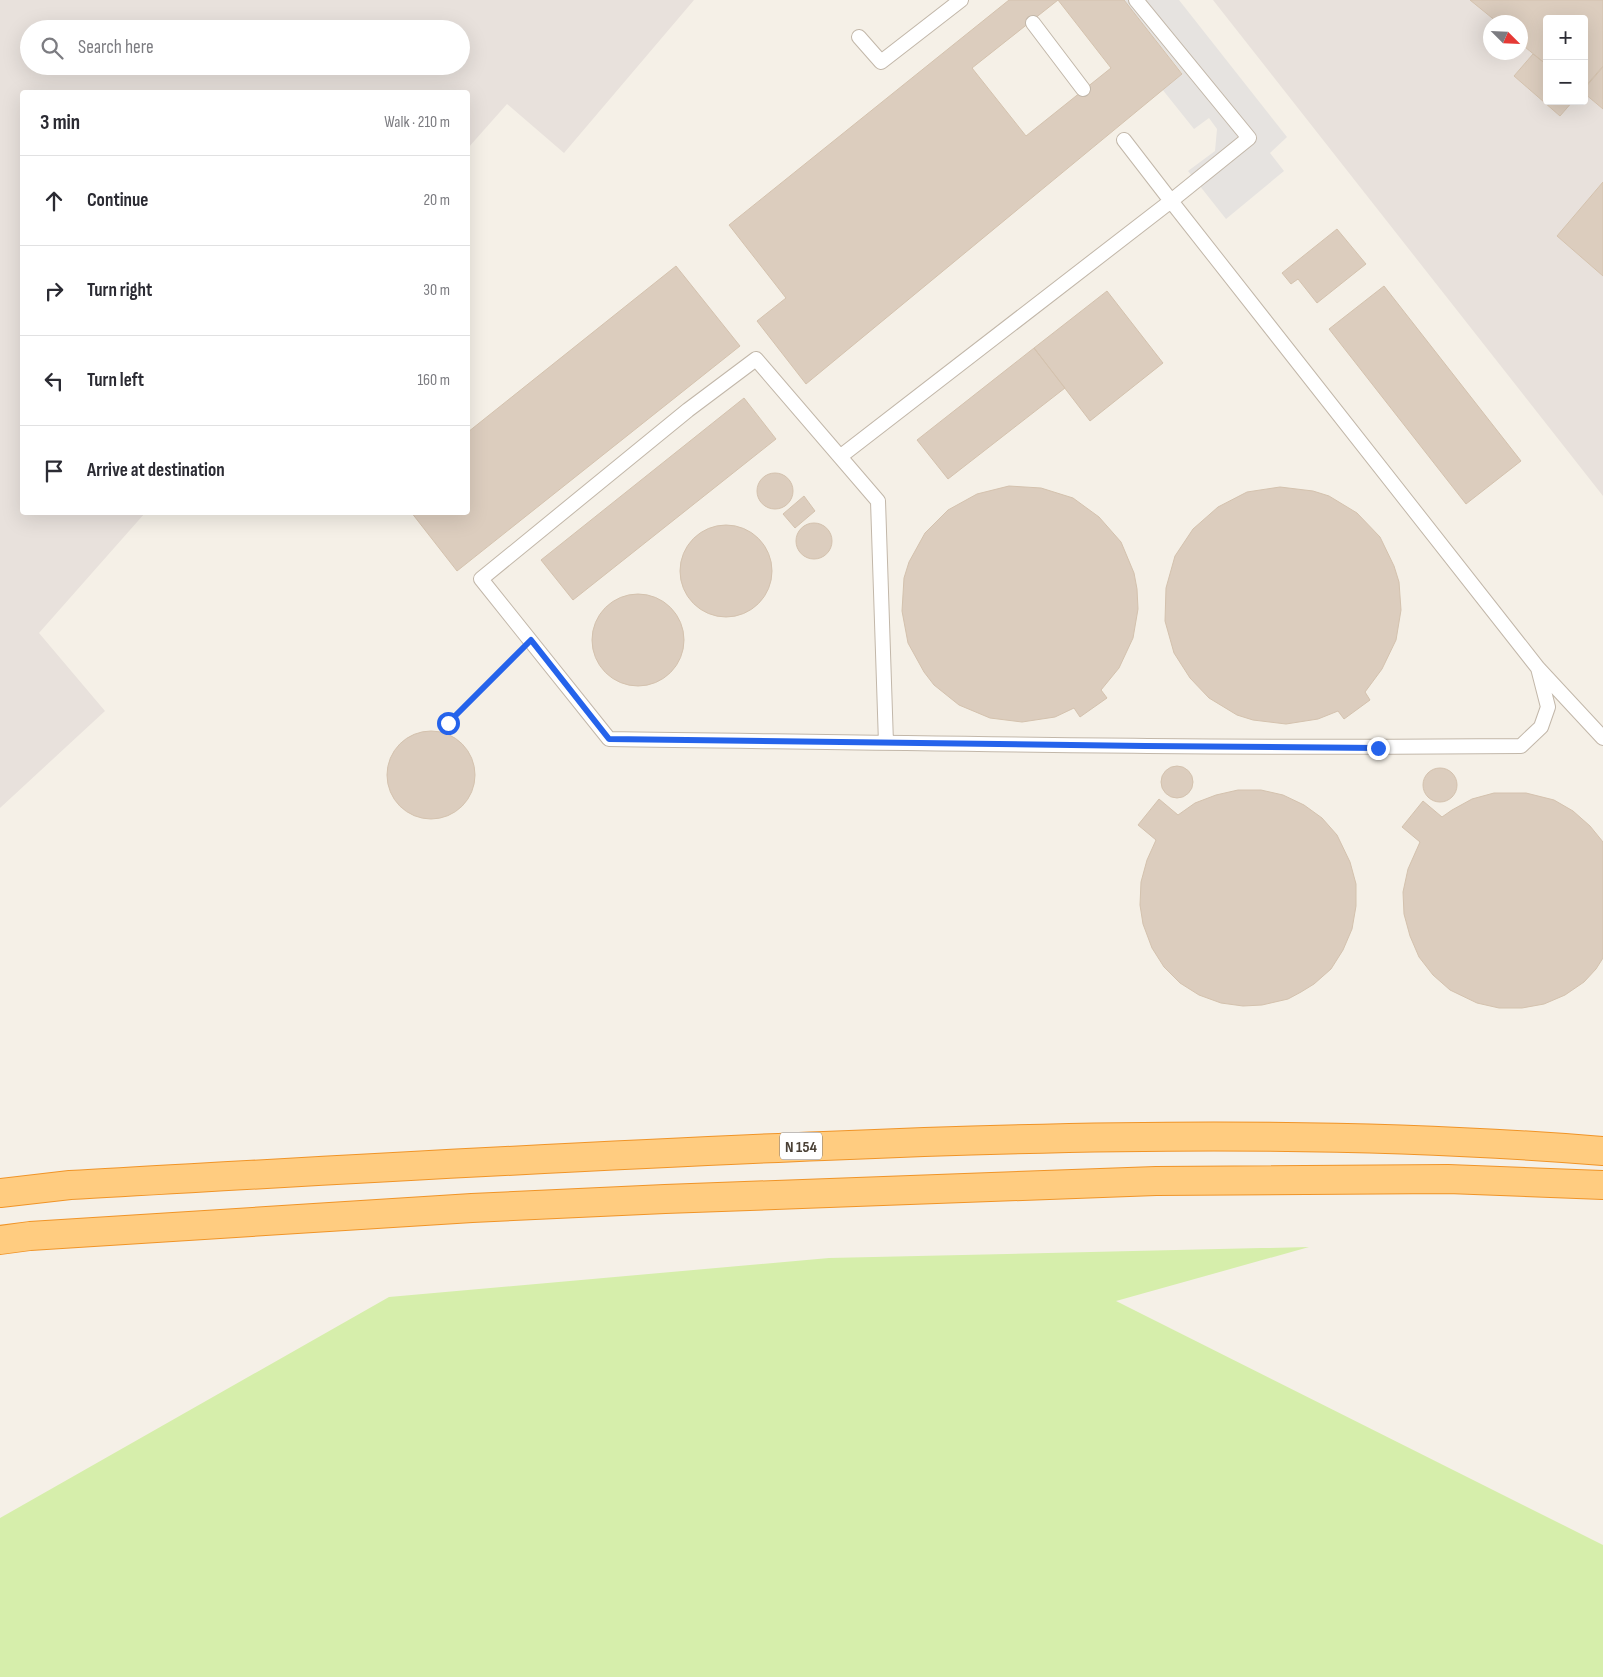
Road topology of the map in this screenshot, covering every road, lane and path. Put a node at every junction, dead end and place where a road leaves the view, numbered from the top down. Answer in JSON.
{"nodes":[{"id":1,"x":960,"y":0,"type":"edge"},
{"id":2,"x":1136,"y":0,"type":"edge"},
{"id":3,"x":1033,"y":23,"type":"dead end"},
{"id":4,"x":859,"y":36,"type":"dead end"},
{"id":5,"x":1083,"y":89,"type":"dead end"},
{"id":6,"x":1124,"y":140,"type":"dead end"},
{"id":7,"x":1171,"y":201,"type":"junction"},
{"id":8,"x":841,"y":456,"type":"junction"},
{"id":9,"x":531,"y":640,"type":"junction"},
{"id":10,"x":1538,"y":668,"type":"junction"},
{"id":11,"x":448,"y":723,"type":"dead end"},
{"id":12,"x":1603,"y":738,"type":"edge"},
{"id":13,"x":886,"y":743,"type":"junction"},
{"id":14,"x":1603,"y":1151,"type":"edge"},
{"id":15,"x":1603,"y":1185,"type":"edge"},
{"id":16,"x":0,"y":1193,"type":"edge"},
{"id":17,"x":0,"y":1240,"type":"edge"}],
"edges":[{"from":1,"to":4,"type":"lane"},
{"from":2,"to":7,"type":"lane"},
{"from":3,"to":5,"type":"lane"},
{"from":6,"to":7,"type":"lane"},
{"from":7,"to":8,"type":"lane"},
{"from":7,"to":10,"type":"lane"},
{"from":8,"to":9,"type":"lane"},
{"from":8,"to":13,"type":"lane"},
{"from":9,"to":11,"type":"path"},
{"from":9,"to":13,"type":"lane"},
{"from":10,"to":12,"type":"lane"},
{"from":10,"to":13,"type":"lane"},
{"from":14,"to":16,"type":"highway","number":"N 154"},
{"from":15,"to":17,"type":"highway"}]}
